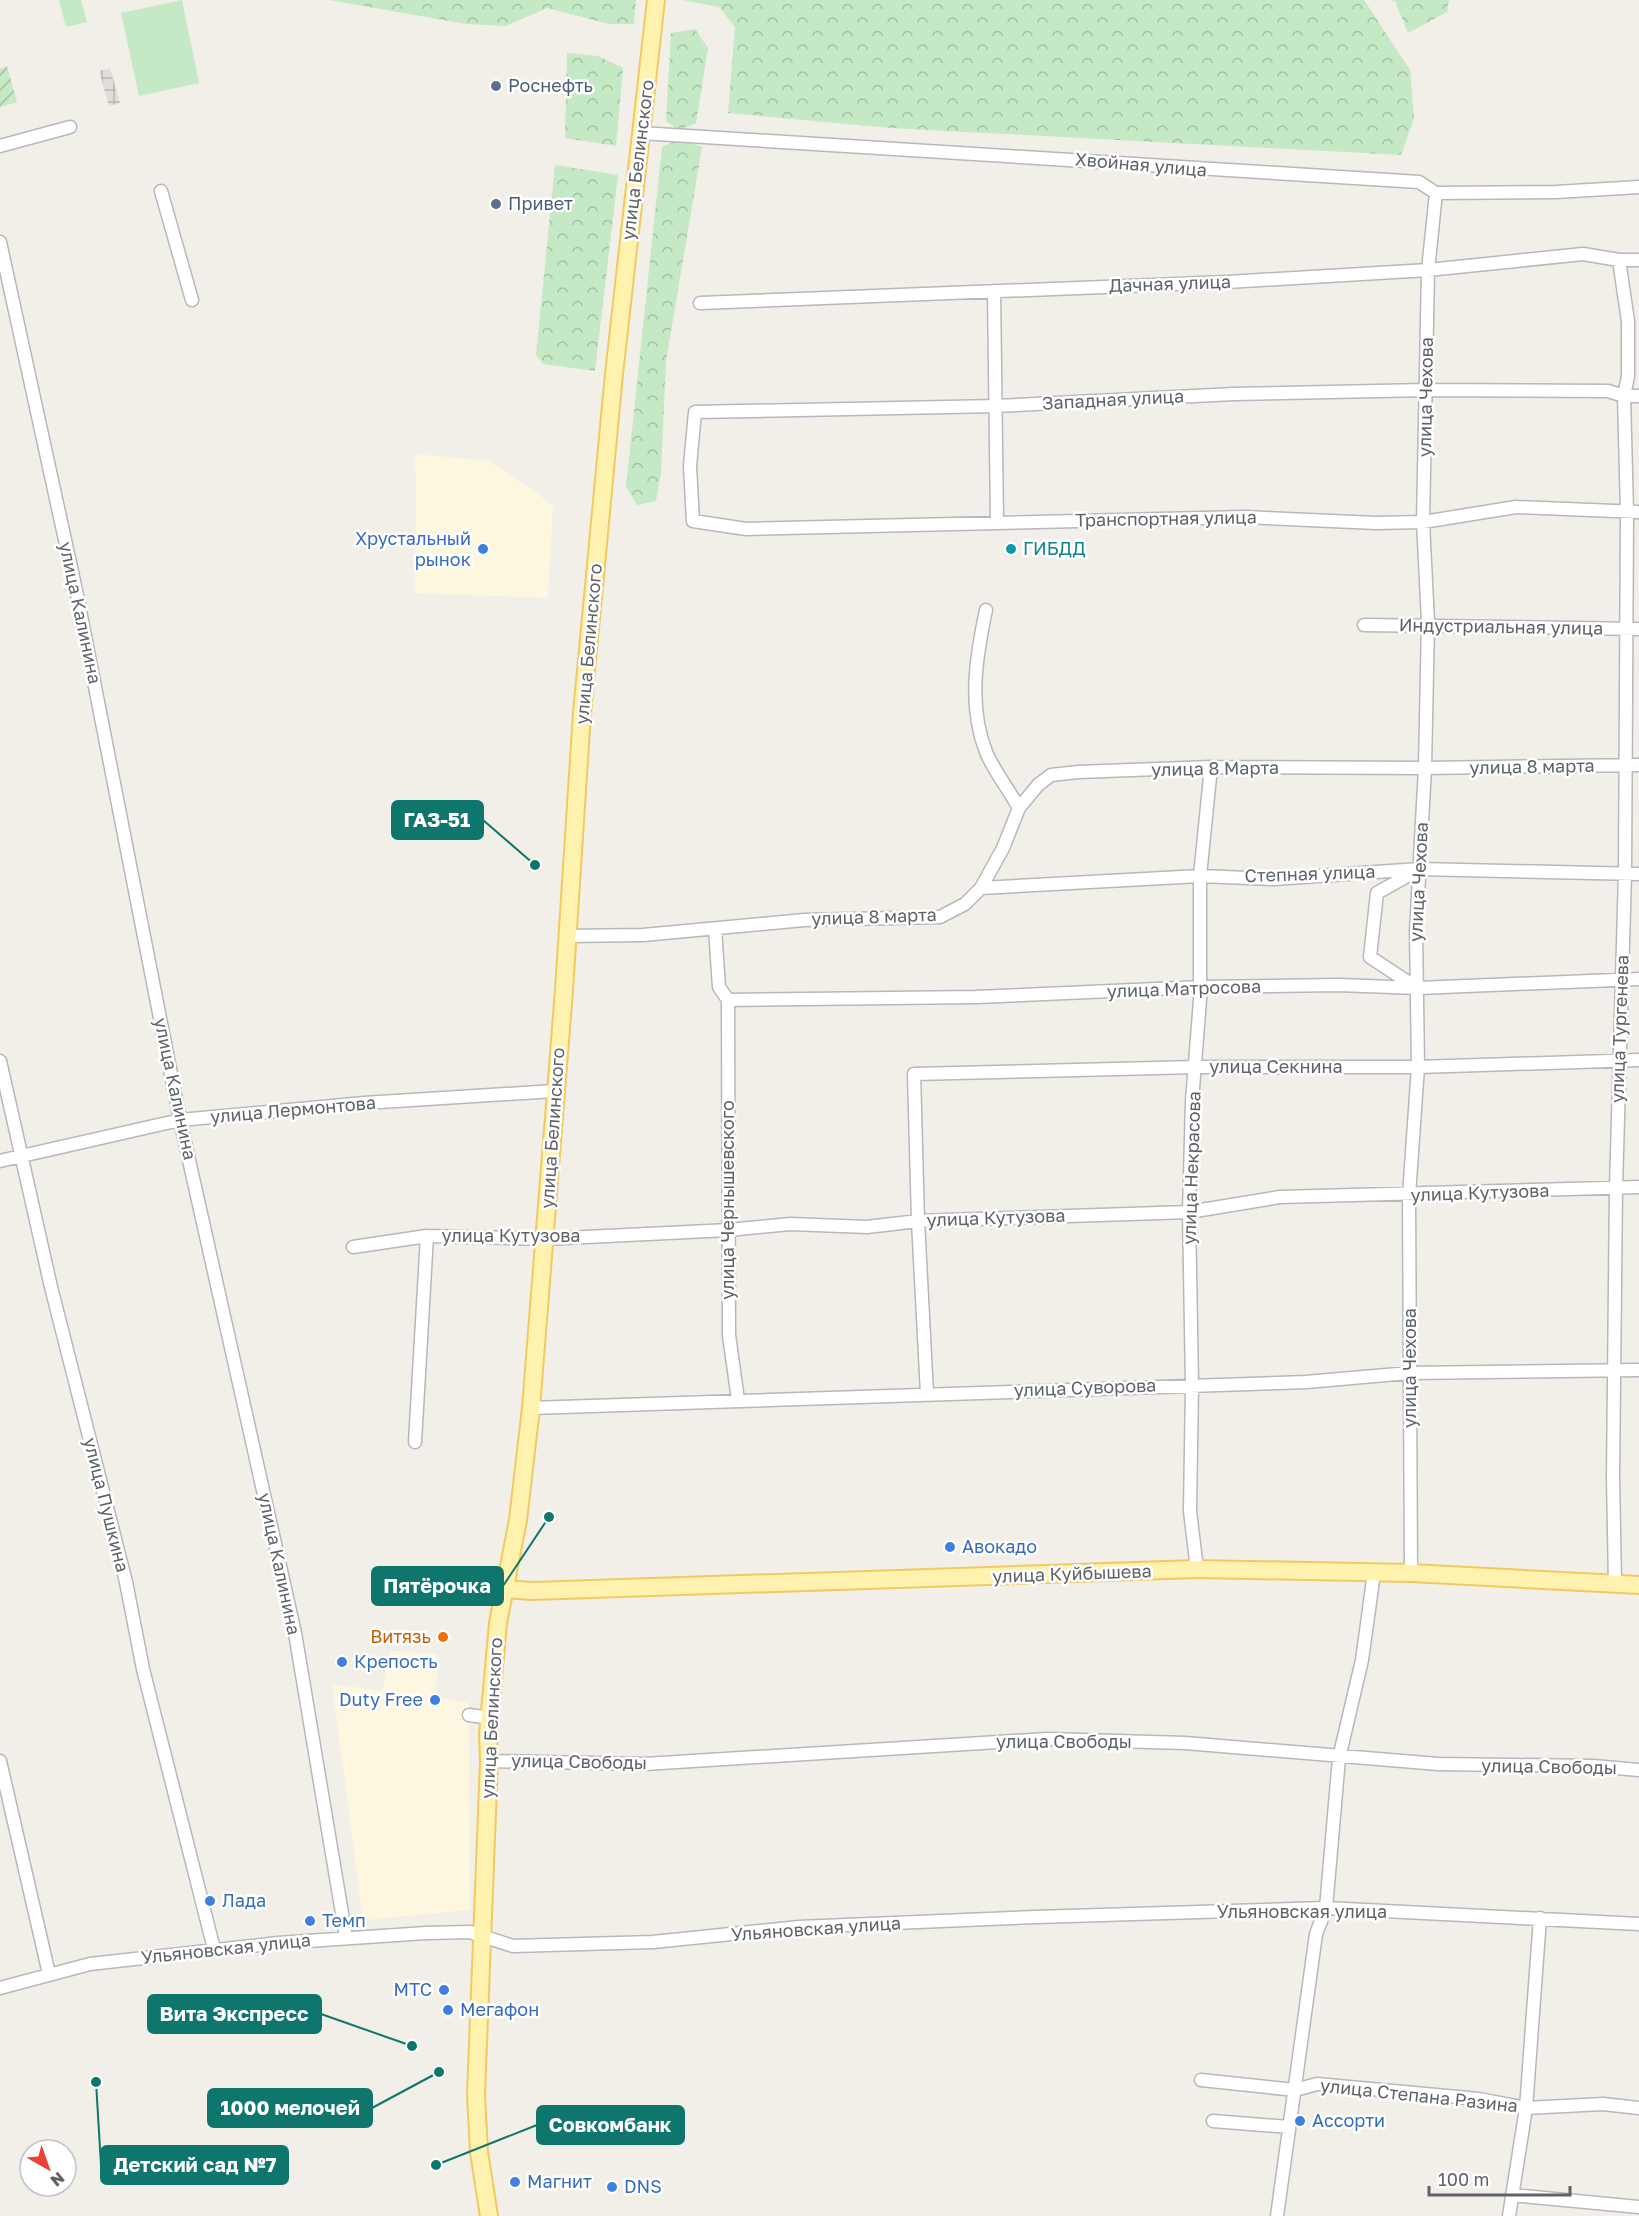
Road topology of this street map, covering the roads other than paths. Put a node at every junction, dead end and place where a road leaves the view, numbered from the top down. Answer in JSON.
{"nodes":[{"id":1,"x":656,"y":0,"type":"edge"},
{"id":2,"x":70,"y":127,"type":"dead end"},
{"id":3,"x":641,"y":133,"type":"junction"},
{"id":4,"x":0,"y":146,"type":"edge"},
{"id":5,"x":1639,"y":187,"type":"edge"},
{"id":6,"x":161,"y":191,"type":"dead end"},
{"id":7,"x":1436,"y":193,"type":"junction"},
{"id":8,"x":0,"y":242,"type":"edge"},
{"id":9,"x":1619,"y":260,"type":"junction"},
{"id":10,"x":1639,"y":260,"type":"edge"},
{"id":11,"x":1428,"y":270,"type":"junction"},
{"id":12,"x":994,"y":291,"type":"junction"},
{"id":13,"x":192,"y":300,"type":"dead end"},
{"id":14,"x":700,"y":303,"type":"dead end"},
{"id":15,"x":1426,"y":390,"type":"junction"},
{"id":16,"x":1624,"y":396,"type":"junction"},
{"id":17,"x":1639,"y":396,"type":"edge"},
{"id":18,"x":996,"y":406,"type":"junction"},
{"id":19,"x":1633,"y":512,"type":"edge"},
{"id":20,"x":693,"y":521,"type":"joint"},
{"id":21,"x":1423,"y":522,"type":"junction"},
{"id":22,"x":997,"y":523,"type":"junction"},
{"id":23,"x":986,"y":610,"type":"dead end"},
{"id":24,"x":1364,"y":625,"type":"dead end"},
{"id":25,"x":1427,"y":627,"type":"junction"},
{"id":26,"x":1633,"y":628,"type":"edge"},
{"id":27,"x":1625,"y":765,"type":"junction"},
{"id":28,"x":1639,"y":765,"type":"edge"},
{"id":29,"x":1211,"y":767,"type":"junction"},
{"id":30,"x":1425,"y":768,"type":"junction"},
{"id":31,"x":1019,"y":808,"type":"junction"},
{"id":32,"x":1420,"y":869,"type":"junction"},
{"id":33,"x":1625,"y":874,"type":"junction"},
{"id":34,"x":1639,"y":874,"type":"edge"},
{"id":35,"x":1200,"y":876,"type":"junction"},
{"id":36,"x":981,"y":888,"type":"junction"},
{"id":37,"x":715,"y":928,"type":"junction"},
{"id":38,"x":568,"y":936,"type":"junction"},
{"id":39,"x":1639,"y":979,"type":"edge"},
{"id":40,"x":1623,"y":980,"type":"junction"},
{"id":41,"x":1200,"y":987,"type":"junction"},
{"id":42,"x":1418,"y":988,"type":"junction"},
{"id":43,"x":728,"y":1000,"type":"junction"},
{"id":44,"x":1618,"y":1060,"type":"junction"},
{"id":45,"x":1639,"y":1060,"type":"edge"},
{"id":46,"x":0,"y":1061,"type":"edge"},
{"id":47,"x":1196,"y":1067,"type":"junction"},
{"id":48,"x":1418,"y":1067,"type":"junction"},
{"id":49,"x":554,"y":1091,"type":"junction"},
{"id":50,"x":180,"y":1120,"type":"junction"},
{"id":51,"x":23,"y":1156,"type":"junction"},
{"id":52,"x":0,"y":1161,"type":"edge"},
{"id":53,"x":1639,"y":1186,"type":"edge"},
{"id":54,"x":1616,"y":1188,"type":"junction"},
{"id":55,"x":1409,"y":1195,"type":"junction"},
{"id":56,"x":1189,"y":1212,"type":"junction"},
{"id":57,"x":918,"y":1221,"type":"junction"},
{"id":58,"x":729,"y":1230,"type":"junction"},
{"id":59,"x":427,"y":1236,"type":"junction"},
{"id":60,"x":545,"y":1239,"type":"junction"},
{"id":61,"x":353,"y":1247,"type":"dead end"},
{"id":62,"x":1639,"y":1370,"type":"edge"},
{"id":63,"x":1615,"y":1371,"type":"junction"},
{"id":64,"x":1409,"y":1373,"type":"junction"},
{"id":65,"x":1192,"y":1385,"type":"junction"},
{"id":66,"x":927,"y":1394,"type":"junction"},
{"id":67,"x":738,"y":1400,"type":"junction"},
{"id":68,"x":531,"y":1408,"type":"junction"},
{"id":69,"x":415,"y":1442,"type":"dead end"},
{"id":70,"x":1197,"y":1569,"type":"junction"},
{"id":71,"x":1411,"y":1572,"type":"junction"},
{"id":72,"x":1374,"y":1573,"type":"junction"},
{"id":73,"x":1614,"y":1583,"type":"junction"},
{"id":74,"x":1639,"y":1585,"type":"edge"},
{"id":75,"x":505,"y":1589,"type":"junction"},
{"id":76,"x":469,"y":1714,"type":"dead end"},
{"id":77,"x":491,"y":1718,"type":"junction"},
{"id":78,"x":1339,"y":1758,"type":"junction"},
{"id":79,"x":0,"y":1761,"type":"edge"},
{"id":80,"x":489,"y":1761,"type":"junction"},
{"id":81,"x":1639,"y":1770,"type":"edge"},
{"id":82,"x":1326,"y":1908,"type":"junction"},
{"id":83,"x":1540,"y":1918,"type":"junction"},
{"id":84,"x":1639,"y":1924,"type":"edge"},
{"id":85,"x":483,"y":1936,"type":"junction"},
{"id":86,"x":346,"y":1937,"type":"junction"},
{"id":87,"x":214,"y":1949,"type":"junction"},
{"id":88,"x":49,"y":1974,"type":"junction"},
{"id":89,"x":0,"y":1988,"type":"edge"},
{"id":90,"x":1201,"y":2080,"type":"dead end"},
{"id":91,"x":1295,"y":2090,"type":"junction"},
{"id":92,"x":1526,"y":2108,"type":"junction"},
{"id":93,"x":1639,"y":2108,"type":"edge"},
{"id":94,"x":1213,"y":2121,"type":"dead end"},
{"id":95,"x":1289,"y":2127,"type":"junction"},
{"id":96,"x":1512,"y":2195,"type":"junction"},
{"id":97,"x":1639,"y":2207,"type":"edge"},
{"id":98,"x":489,"y":2216,"type":"edge"},
{"id":99,"x":1277,"y":2216,"type":"edge"},
{"id":100,"x":1509,"y":2216,"type":"edge"}],
"edges":[{"from":1,"to":3,"type":"main road","name":"улица Белинского"},
{"from":2,"to":4,"type":"street"},
{"from":3,"to":7,"type":"street","name":"Хвойная улица"},
{"from":3,"to":38,"type":"main road","name":"улица Белинского"},
{"from":5,"to":7,"type":"street","name":"Хвойная улица"},
{"from":6,"to":13,"type":"street"},
{"from":7,"to":11,"type":"street","name":"улица Чехова"},
{"from":8,"to":50,"type":"street","name":"улица Калинина"},
{"from":9,"to":10,"type":"street","name":"Дачная улица"},
{"from":9,"to":11,"type":"street","name":"Дачная улица"},
{"from":9,"to":16,"type":"street","name":"улица Тургенева"},
{"from":11,"to":12,"type":"street","name":"Дачная улица"},
{"from":11,"to":15,"type":"street","name":"улица Чехова"},
{"from":12,"to":14,"type":"street","name":"Дачная улица"},
{"from":12,"to":18,"type":"street"},
{"from":15,"to":16,"type":"street","name":"Западная улица"},
{"from":15,"to":18,"type":"street","name":"Западная улица"},
{"from":15,"to":21,"type":"street","name":"улица Чехова"},
{"from":16,"to":17,"type":"street","name":"Западная улица"},
{"from":16,"to":19,"type":"street","name":"улица Тургенева"},
{"from":18,"to":20,"type":"street","name":"Западная улица"},
{"from":18,"to":22,"type":"street"},
{"from":19,"to":21,"type":"street","name":"Транспортная улица"},
{"from":19,"to":26,"type":"street","name":"улица Тургенева"},
{"from":20,"to":22,"type":"street","name":"Транспортная улица"},
{"from":21,"to":22,"type":"street","name":"Транспортная улица"},
{"from":21,"to":25,"type":"street","name":"улица Чехова"},
{"from":23,"to":31,"type":"street"},
{"from":24,"to":25,"type":"street","name":"Индустриальная улица"},
{"from":25,"to":26,"type":"street","name":"Индустриальная улица"},
{"from":25,"to":30,"type":"street","name":"улица Чехова"},
{"from":26,"to":27,"type":"street","name":"улица Тургенева"},
{"from":27,"to":28,"type":"street","name":"улица 8 марта"},
{"from":27,"to":30,"type":"street","name":"улица 8 марта"},
{"from":27,"to":33,"type":"street","name":"улица Тургенева"},
{"from":29,"to":30,"type":"street","name":"улица 8 Марта"},
{"from":29,"to":31,"type":"street","name":"улица 8 Марта"},
{"from":29,"to":35,"type":"street","name":"улица Некрасова"},
{"from":30,"to":32,"type":"street","name":"улица Чехова"},
{"from":31,"to":36,"type":"street","name":"улица 8 марта"},
{"from":32,"to":33,"type":"street","name":"Степная улица"},
{"from":32,"to":35,"type":"street","name":"Степная улица"},
{"from":32,"to":42,"type":"street","name":"улица Чехова"},
{"from":32,"to":42,"type":"street"},
{"from":33,"to":34,"type":"street","name":"Степная улица"},
{"from":33,"to":40,"type":"street","name":"улица Тургенева"},
{"from":35,"to":36,"type":"street","name":"Степная улица"},
{"from":35,"to":41,"type":"street","name":"улица Некрасова"},
{"from":36,"to":37,"type":"street","name":"улица 8 марта"},
{"from":37,"to":38,"type":"street","name":"улица 8 марта"},
{"from":37,"to":43,"type":"street","name":"улица Чернышевского"},
{"from":38,"to":49,"type":"main road","name":"улица Белинского"},
{"from":39,"to":40,"type":"street","name":"улица Матросова"},
{"from":40,"to":42,"type":"street","name":"улица Матросова"},
{"from":40,"to":44,"type":"street","name":"улица Тургенева"},
{"from":41,"to":42,"type":"street","name":"улица Матросова"},
{"from":41,"to":43,"type":"street","name":"улица Матросова"},
{"from":41,"to":47,"type":"street","name":"улица Некрасова"},
{"from":42,"to":48,"type":"street","name":"улица Чехова"},
{"from":43,"to":58,"type":"street","name":"улица Чернышевского"},
{"from":44,"to":45,"type":"street","name":"улица Секнина"},
{"from":44,"to":48,"type":"street","name":"улица Секнина"},
{"from":44,"to":54,"type":"street","name":"улица Тургенева"},
{"from":46,"to":51,"type":"street","name":"улица Пушкина"},
{"from":47,"to":48,"type":"street","name":"улица Секнина"},
{"from":47,"to":56,"type":"street","name":"улица Некрасова"},
{"from":47,"to":57,"type":"street","name":"улица Секнина"},
{"from":48,"to":55,"type":"street","name":"улица Чехова"},
{"from":49,"to":50,"type":"street","name":"улица Лермонтова"},
{"from":49,"to":60,"type":"main road","name":"улица Белинского"},
{"from":50,"to":51,"type":"street","name":"улица Лермонтова"},
{"from":50,"to":86,"type":"street","name":"улица Калинина"},
{"from":51,"to":52,"type":"street","name":"улица Лермонтова"},
{"from":51,"to":87,"type":"street","name":"улица Пушкина"},
{"from":53,"to":54,"type":"street","name":"улица Кутузова"},
{"from":54,"to":55,"type":"street","name":"улица Кутузова"},
{"from":54,"to":63,"type":"street","name":"улица Тургенева"},
{"from":55,"to":56,"type":"street","name":"улица Кутузова"},
{"from":55,"to":64,"type":"street","name":"улица Чехова"},
{"from":56,"to":57,"type":"street","name":"улица Кутузова"},
{"from":56,"to":65,"type":"street","name":"улица Некрасова"},
{"from":57,"to":58,"type":"street","name":"улица Кутузова"},
{"from":57,"to":66,"type":"street"},
{"from":58,"to":60,"type":"street","name":"улица Кутузова"},
{"from":58,"to":67,"type":"street","name":"улица Чернышевского"},
{"from":59,"to":60,"type":"street","name":"улица Кутузова"},
{"from":59,"to":61,"type":"street","name":"улица Кутузова"},
{"from":59,"to":69,"type":"street"},
{"from":60,"to":68,"type":"main road","name":"улица Белинского"},
{"from":62,"to":63,"type":"street","name":"улица Суворова"},
{"from":63,"to":64,"type":"street","name":"улица Суворова"},
{"from":63,"to":73,"type":"street","name":"улица Тургенева"},
{"from":64,"to":65,"type":"street","name":"улица Суворова"},
{"from":64,"to":71,"type":"street","name":"улица Чехова"},
{"from":65,"to":66,"type":"street","name":"улица Суворова"},
{"from":65,"to":70,"type":"street","name":"улица Некрасова"},
{"from":66,"to":67,"type":"street","name":"улица Суворова"},
{"from":67,"to":68,"type":"street","name":"улица Суворова"},
{"from":68,"to":75,"type":"main road","name":"улица Белинского"},
{"from":70,"to":72,"type":"main road","name":"улица Куйбышева"},
{"from":70,"to":75,"type":"main road","name":"улица Куйбышева"},
{"from":71,"to":72,"type":"main road","name":"улица Куйбышева"},
{"from":71,"to":73,"type":"main road","name":"улица Куйбышева"},
{"from":72,"to":78,"type":"street"},
{"from":73,"to":74,"type":"main road","name":"улица Куйбышева"},
{"from":75,"to":77,"type":"main road","name":"улица Белинского"},
{"from":76,"to":77,"type":"street"},
{"from":77,"to":80,"type":"main road","name":"улица Белинского"},
{"from":78,"to":80,"type":"street","name":"улица Свободы"},
{"from":78,"to":81,"type":"street","name":"улица Свободы"},
{"from":78,"to":82,"type":"street"},
{"from":79,"to":88,"type":"street"},
{"from":80,"to":85,"type":"main road","name":"улица Белинского"},
{"from":82,"to":83,"type":"street","name":"Ульяновская улица"},
{"from":82,"to":85,"type":"street","name":"Ульяновская улица"},
{"from":82,"to":91,"type":"street"},
{"from":83,"to":84,"type":"street","name":"Ульяновская улица"},
{"from":83,"to":92,"type":"street"},
{"from":85,"to":86,"type":"street","name":"Ульяновская улица"},
{"from":85,"to":98,"type":"main road","name":"улица Белинского"},
{"from":86,"to":87,"type":"street","name":"Ульяновская улица"},
{"from":87,"to":88,"type":"street","name":"Ульяновская улица"},
{"from":88,"to":89,"type":"street","name":"Ульяновская улица"},
{"from":90,"to":91,"type":"street","name":"улица Степана Разина"},
{"from":91,"to":92,"type":"street","name":"улица Степана Разина"},
{"from":91,"to":95,"type":"street"},
{"from":92,"to":93,"type":"street","name":"улица Степана Разина"},
{"from":92,"to":96,"type":"street"},
{"from":94,"to":95,"type":"street"},
{"from":95,"to":99,"type":"street"},
{"from":96,"to":97,"type":"street"},
{"from":96,"to":100,"type":"street"}]}
